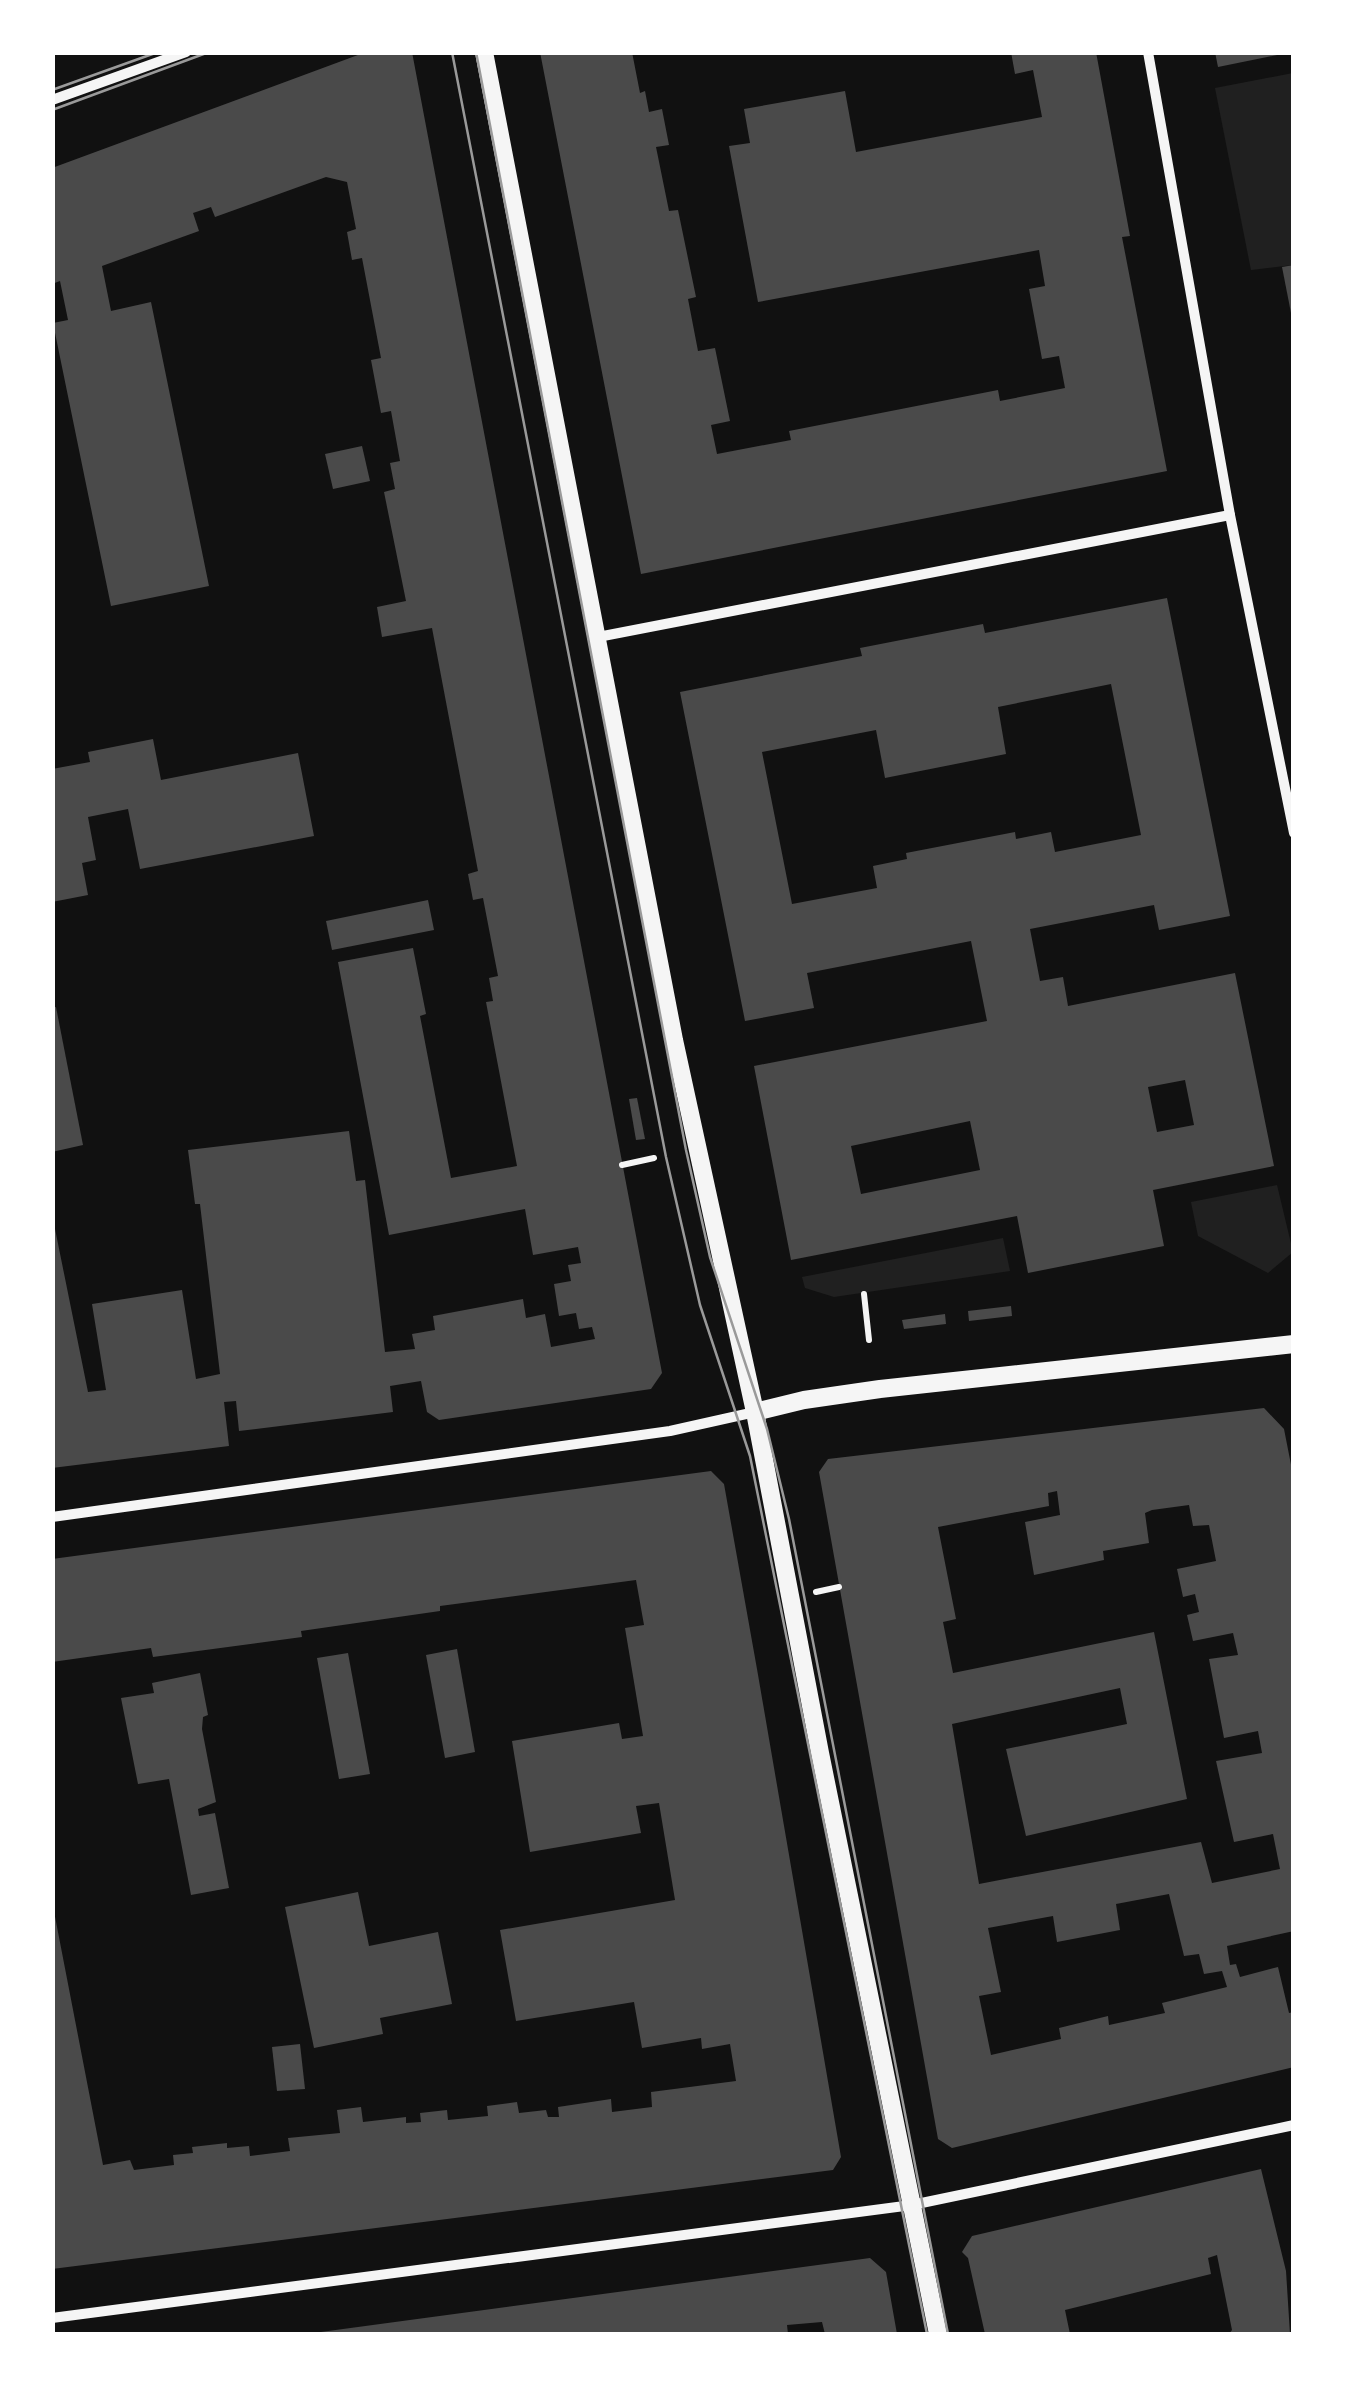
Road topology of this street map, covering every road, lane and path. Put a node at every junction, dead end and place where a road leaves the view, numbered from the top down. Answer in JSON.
{"nodes":[{"id":1,"x":186,"y":52,"type":"edge"},
{"id":2,"x":484,"y":52,"type":"edge"},
{"id":3,"x":1148,"y":52,"type":"edge"},
{"id":4,"x":52,"y":100,"type":"edge"},
{"id":5,"x":1230,"y":516,"type":"junction"},
{"id":6,"x":598,"y":637,"type":"junction"},
{"id":7,"x":1294,"y":833,"type":"edge"},
{"id":8,"x":654,"y":1158,"type":"dead end"},
{"id":9,"x":622,"y":1165,"type":"dead end"},
{"id":10,"x":864,"y":1294,"type":"dead end"},
{"id":11,"x":869,"y":1340,"type":"dead end"},
{"id":12,"x":1294,"y":1344,"type":"edge"},
{"id":13,"x":754,"y":1412,"type":"junction"},
{"id":14,"x":52,"y":1517,"type":"edge"},
{"id":15,"x":839,"y":1587,"type":"dead end"},
{"id":16,"x":816,"y":1592,"type":"dead end"},
{"id":17,"x":1294,"y":2124,"type":"edge"},
{"id":18,"x":912,"y":2205,"type":"junction"},
{"id":19,"x":52,"y":2318,"type":"edge"},
{"id":20,"x":938,"y":2334,"type":"edge"}],
"edges":[{"from":1,"to":4,"type":"street"},
{"from":2,"to":6,"type":"street"},
{"from":3,"to":5,"type":"street"},
{"from":5,"to":6,"type":"street"},
{"from":5,"to":7,"type":"street"},
{"from":6,"to":13,"type":"street"},
{"from":8,"to":9,"type":"path"},
{"from":10,"to":11,"type":"path"},
{"from":12,"to":13,"type":"street"},
{"from":13,"to":14,"type":"street"},
{"from":13,"to":18,"type":"street"},
{"from":15,"to":16,"type":"path"},
{"from":17,"to":18,"type":"street"},
{"from":18,"to":19,"type":"street"},
{"from":18,"to":20,"type":"street"}]}
